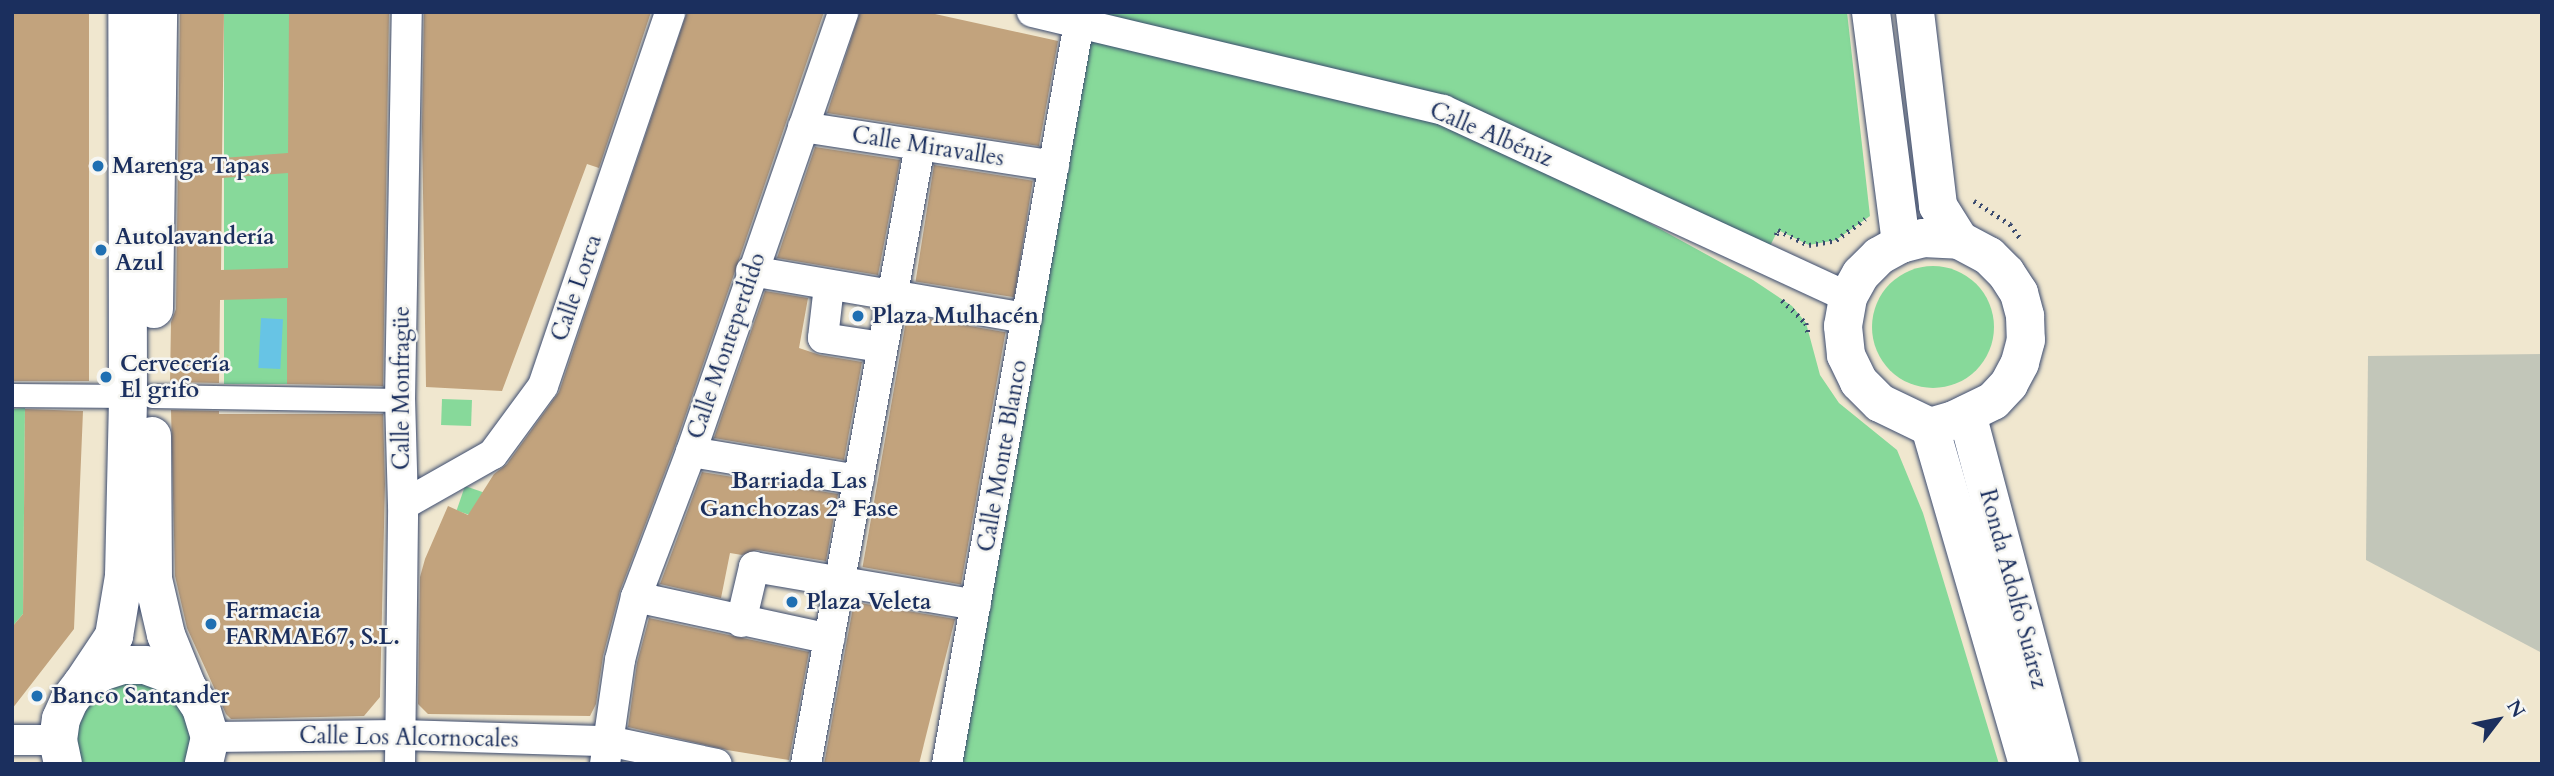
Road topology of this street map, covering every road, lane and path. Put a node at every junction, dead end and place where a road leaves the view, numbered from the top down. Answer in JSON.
{"nodes":[{"id":1,"x":127,"y":12,"type":"edge"},
{"id":2,"x":158,"y":12,"type":"edge"},
{"id":3,"x":407,"y":12,"type":"edge"},
{"id":4,"x":670,"y":12,"type":"edge"},
{"id":5,"x":843,"y":12,"type":"edge"},
{"id":6,"x":1032,"y":12,"type":"edge"},
{"id":7,"x":1871,"y":12,"type":"edge"},
{"id":8,"x":1915,"y":12,"type":"edge"},
{"id":9,"x":1080,"y":18,"type":"edge"},
{"id":10,"x":803,"y":127,"type":"junction"},
{"id":11,"x":920,"y":146,"type":"junction"},
{"id":12,"x":1054,"y":166,"type":"junction"},
{"id":13,"x":1959,"y":240,"type":"junction"},
{"id":14,"x":1901,"y":244,"type":"junction"},
{"id":15,"x":751,"y":271,"type":"junction"},
{"id":16,"x":829,"y":286,"type":"junction"},
{"id":17,"x":895,"y":294,"type":"junction"},
{"id":18,"x":1849,"y":297,"type":"junction"},
{"id":19,"x":1027,"y":318,"type":"junction"},
{"id":20,"x":882,"y":347,"type":"junction"},
{"id":21,"x":12,"y":395,"type":"edge"},
{"id":22,"x":140,"y":396,"type":"junction"},
{"id":23,"x":400,"y":400,"type":"junction"},
{"id":24,"x":1967,"y":414,"type":"junction"},
{"id":25,"x":1930,"y":426,"type":"junction"},
{"id":26,"x":691,"y":452,"type":"junction"},
{"id":27,"x":859,"y":480,"type":"junction"},
{"id":28,"x":403,"y":505,"type":"junction"},
{"id":29,"x":841,"y":583,"type":"junction"},
{"id":30,"x":636,"y":597,"type":"junction"},
{"id":31,"x":976,"y":606,"type":"junction"},
{"id":32,"x":741,"y":622,"type":"junction"},
{"id":33,"x":830,"y":639,"type":"junction"},
{"id":34,"x":82,"y":684,"type":"junction"},
{"id":35,"x":187,"y":687,"type":"junction"},
{"id":36,"x":12,"y":740,"type":"edge"},
{"id":37,"x":207,"y":750,"type":"edge"},
{"id":38,"x":401,"y":750,"type":"edge"},
{"id":39,"x":61,"y":752,"type":"edge"},
{"id":40,"x":607,"y":752,"type":"edge"},
{"id":41,"x":717,"y":764,"type":"edge"},
{"id":42,"x":806,"y":764,"type":"edge"},
{"id":43,"x":947,"y":764,"type":"edge"},
{"id":44,"x":2028,"y":764,"type":"edge"},
{"id":45,"x":2060,"y":764,"type":"edge"}],
"edges":[{"from":1,"to":22,"type":"main road"},
{"from":2,"to":22,"type":"main road"},
{"from":3,"to":23,"type":"street","name":"Calle Monfragüe"},
{"from":4,"to":28,"type":"street","name":"Calle Lorca"},
{"from":5,"to":10,"type":"street","name":"Calle Monteperdido"},
{"from":6,"to":9,"type":"street","name":"Calle Albéniz"},
{"from":7,"to":14,"type":"main road"},
{"from":8,"to":13,"type":"main road"},
{"from":9,"to":12,"type":"street","name":"Calle Monte Blanco"},
{"from":9,"to":18,"type":"street","name":"Calle Albéniz"},
{"from":10,"to":11,"type":"street","name":"Calle Miravalles"},
{"from":10,"to":15,"type":"street","name":"Calle Monteperdido"},
{"from":11,"to":12,"type":"street","name":"Calle Miravalles"},
{"from":11,"to":17,"type":"street"},
{"from":12,"to":19,"type":"street","name":"Calle Monte Blanco"},
{"from":13,"to":14,"type":"main road"},
{"from":13,"to":24,"type":"main road"},
{"from":14,"to":18,"type":"main road"},
{"from":15,"to":16,"type":"street"},
{"from":15,"to":26,"type":"street","name":"Calle Monteperdido"},
{"from":16,"to":17,"type":"street"},
{"from":16,"to":20,"type":"street"},
{"from":17,"to":19,"type":"street"},
{"from":17,"to":20,"type":"street"},
{"from":18,"to":25,"type":"main road"},
{"from":19,"to":31,"type":"street","name":"Calle Monte Blanco"},
{"from":20,"to":27,"type":"street"},
{"from":21,"to":22,"type":"street"},
{"from":22,"to":23,"type":"street"},
{"from":22,"to":34,"type":"main road"},
{"from":22,"to":35,"type":"main road"},
{"from":23,"to":28,"type":"street","name":"Calle Monfragüe"},
{"from":24,"to":25,"type":"main road"},
{"from":24,"to":45,"type":"main road","name":"Ronda Adolfo Suárez"},
{"from":25,"to":44,"type":"main road","name":"Ronda Adolfo Suárez"},
{"from":26,"to":27,"type":"street"},
{"from":26,"to":30,"type":"street","name":"Calle Monteperdido"},
{"from":27,"to":29,"type":"street"},
{"from":28,"to":38,"type":"street","name":"Calle Monfragüe"},
{"from":29,"to":31,"type":"street"},
{"from":29,"to":32,"type":"street"},
{"from":29,"to":33,"type":"street"},
{"from":30,"to":32,"type":"street"},
{"from":30,"to":40,"type":"street","name":"Calle Monteperdido"},
{"from":31,"to":43,"type":"street","name":"Calle Monte Blanco"},
{"from":32,"to":33,"type":"street"},
{"from":33,"to":42,"type":"street"},
{"from":34,"to":35,"type":"main road"},
{"from":34,"to":39,"type":"main road"},
{"from":35,"to":37,"type":"main road"},
{"from":36,"to":39,"type":"street"},
{"from":37,"to":38,"type":"street","name":"Calle Los Alcornocales"},
{"from":38,"to":40,"type":"street","name":"Calle Los Alcornocales"},
{"from":40,"to":41,"type":"street","name":"Calle Los Alcornocales"}]}
